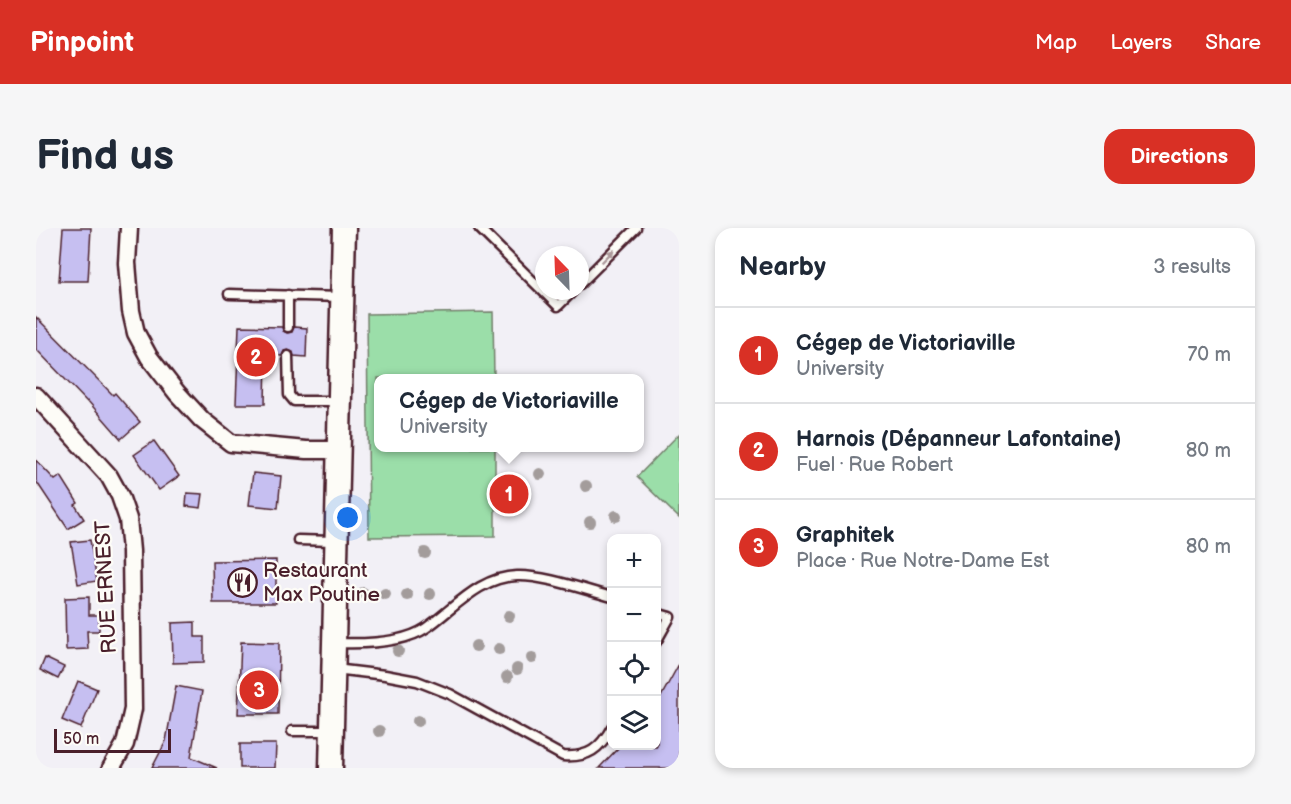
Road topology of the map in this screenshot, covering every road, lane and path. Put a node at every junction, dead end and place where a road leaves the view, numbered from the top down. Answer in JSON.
{"nodes":[{"id":1,"x":129,"y":228,"type":"edge"},
{"id":2,"x":344,"y":228,"type":"edge"},
{"id":3,"x":479,"y":228,"type":"edge"},
{"id":4,"x":636,"y":228,"type":"edge"},
{"id":5,"x":589,"y":275,"type":"edge"},
{"id":6,"x":535,"y":283,"type":"edge"},
{"id":7,"x":229,"y":294,"type":"dead end"},
{"id":8,"x":288,"y":296,"type":"junction"},
{"id":9,"x":342,"y":297,"type":"junction"},
{"id":10,"x":552,"y":300,"type":"edge"},
{"id":11,"x":564,"y":300,"type":"edge"},
{"id":12,"x":288,"y":327,"type":"dead end"},
{"id":13,"x":288,"y":356,"type":"dead end"},
{"id":14,"x":36,"y":396,"type":"edge"},
{"id":15,"x":340,"y":401,"type":"junction"},
{"id":16,"x":339,"y":450,"type":"junction"},
{"id":17,"x":298,"y":540,"type":"dead end"},
{"id":18,"x":338,"y":541,"type":"junction"},
{"id":19,"x":607,"y":596,"type":"edge"},
{"id":20,"x":661,"y":614,"type":"edge"},
{"id":21,"x":661,"y":634,"type":"edge"},
{"id":22,"x":334,"y":643,"type":"junction"},
{"id":23,"x":335,"y":669,"type":"junction"},
{"id":24,"x":292,"y":731,"type":"dead end"},
{"id":25,"x":332,"y":731,"type":"junction"},
{"id":26,"x":607,"y":735,"type":"edge"},
{"id":27,"x":111,"y":768,"type":"edge"},
{"id":28,"x":331,"y":768,"type":"edge"}],
"edges":[{"from":1,"to":16,"type":"street"},
{"from":2,"to":9,"type":"street"},
{"from":3,"to":6,"type":"lane"},
{"from":5,"to":4,"type":"lane","one_way":true},
{"from":7,"to":8,"type":"lane"},
{"from":8,"to":9,"type":"lane"},
{"from":8,"to":12,"type":"lane"},
{"from":9,"to":15,"type":"street"},
{"from":10,"to":11,"type":"lane"},
{"from":13,"to":15,"type":"lane"},
{"from":14,"to":27,"type":"street","name":"RUE ERNEST"},
{"from":15,"to":16,"type":"street"},
{"from":16,"to":18,"type":"street"},
{"from":17,"to":18,"type":"lane"},
{"from":18,"to":22,"type":"street"},
{"from":19,"to":22,"type":"lane"},
{"from":20,"to":21,"type":"lane"},
{"from":22,"to":23,"type":"street"},
{"from":23,"to":25,"type":"street"},
{"from":23,"to":26,"type":"lane"},
{"from":24,"to":25,"type":"lane"},
{"from":25,"to":28,"type":"street"}]}
